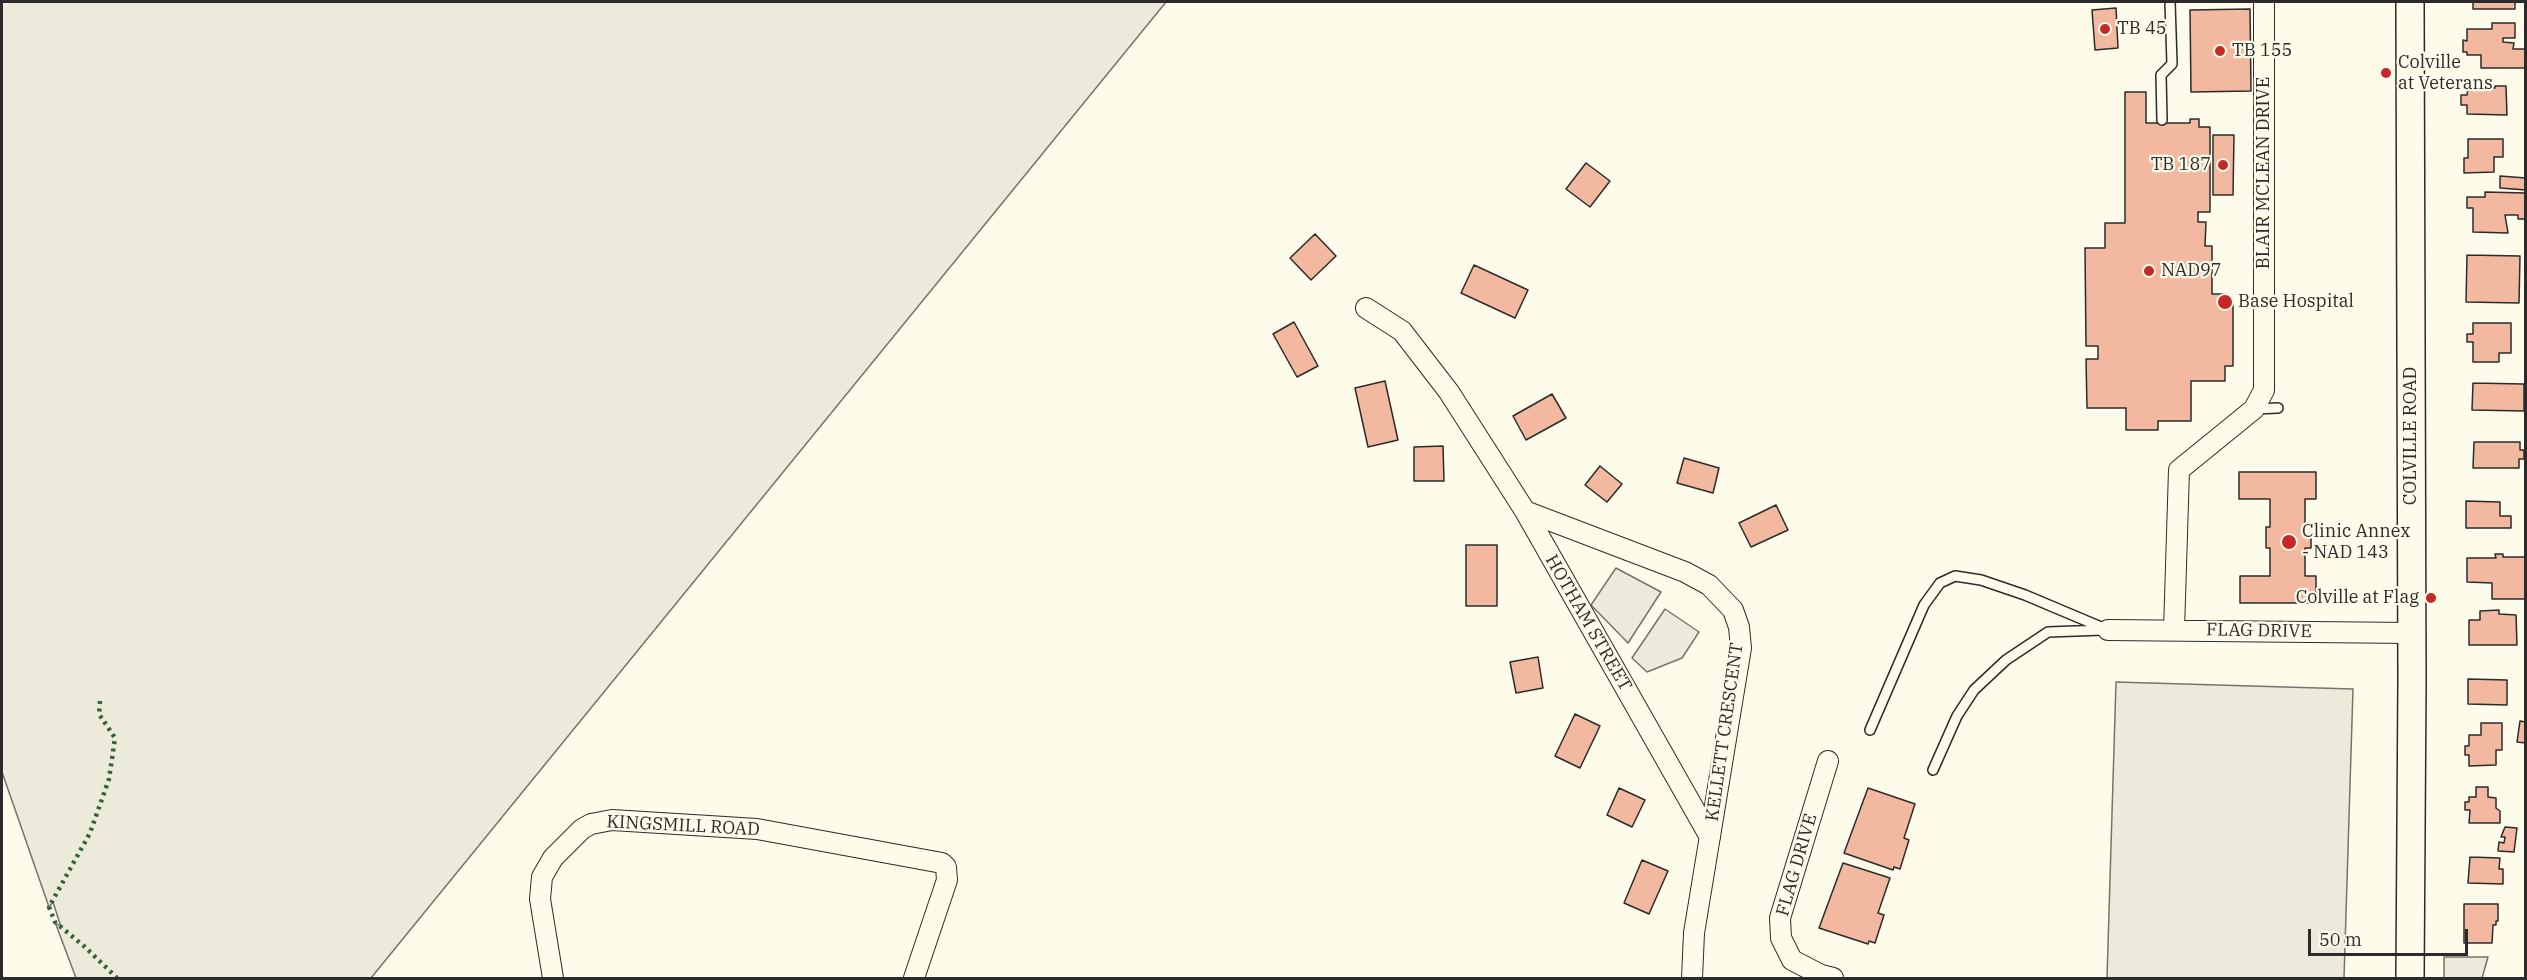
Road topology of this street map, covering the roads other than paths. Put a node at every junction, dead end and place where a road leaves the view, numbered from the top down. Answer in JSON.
{"nodes":[{"id":1,"x":2170,"y":2,"type":"edge"},
{"id":2,"x":2264,"y":2,"type":"edge"},
{"id":3,"x":2410,"y":2,"type":"edge"},
{"id":4,"x":2162,"y":120,"type":"dead end"},
{"id":5,"x":1366,"y":308,"type":"dead end"},
{"id":6,"x":2278,"y":408,"type":"dead end"},
{"id":7,"x":2254,"y":409,"type":"junction"},
{"id":8,"x":1525,"y":511,"type":"junction"},
{"id":9,"x":2108,"y":630,"type":"junction"},
{"id":10,"x":2174,"y":630,"type":"junction"},
{"id":11,"x":2411,"y":633,"type":"junction"},
{"id":12,"x":1870,"y":730,"type":"dead end"},
{"id":13,"x":1828,"y":761,"type":"dead end"},
{"id":14,"x":1933,"y":770,"type":"dead end"},
{"id":15,"x":1710,"y":837,"type":"junction"},
{"id":16,"x":553,"y":978,"type":"edge"},
{"id":17,"x":914,"y":978,"type":"edge"},
{"id":18,"x":1692,"y":978,"type":"edge"},
{"id":19,"x":1833,"y":978,"type":"edge"},
{"id":20,"x":2410,"y":978,"type":"edge"}],
"edges":[{"from":1,"to":4,"type":"lane"},
{"from":2,"to":7,"type":"street","name":"BLAIR MCLEAN DRIVE"},
{"from":3,"to":11,"type":"street","name":"COLVILLE ROAD"},
{"from":5,"to":8,"type":"street","name":"HOTHAM STREET"},
{"from":6,"to":7,"type":"lane"},
{"from":7,"to":10,"type":"street"},
{"from":8,"to":15,"type":"street","name":"HOTHAM STREET"},
{"from":8,"to":15,"type":"street","name":"KELLETT CRESCENT"},
{"from":9,"to":10,"type":"street","name":"FLAG DRIVE"},
{"from":9,"to":12,"type":"lane"},
{"from":9,"to":14,"type":"lane"},
{"from":10,"to":11,"type":"street","name":"FLAG DRIVE"},
{"from":11,"to":20,"type":"street","name":"COLVILLE ROAD"},
{"from":13,"to":19,"type":"street","name":"FLAG DRIVE"},
{"from":15,"to":18,"type":"street"},
{"from":16,"to":17,"type":"street","name":"KINGSMILL ROAD"}]}
